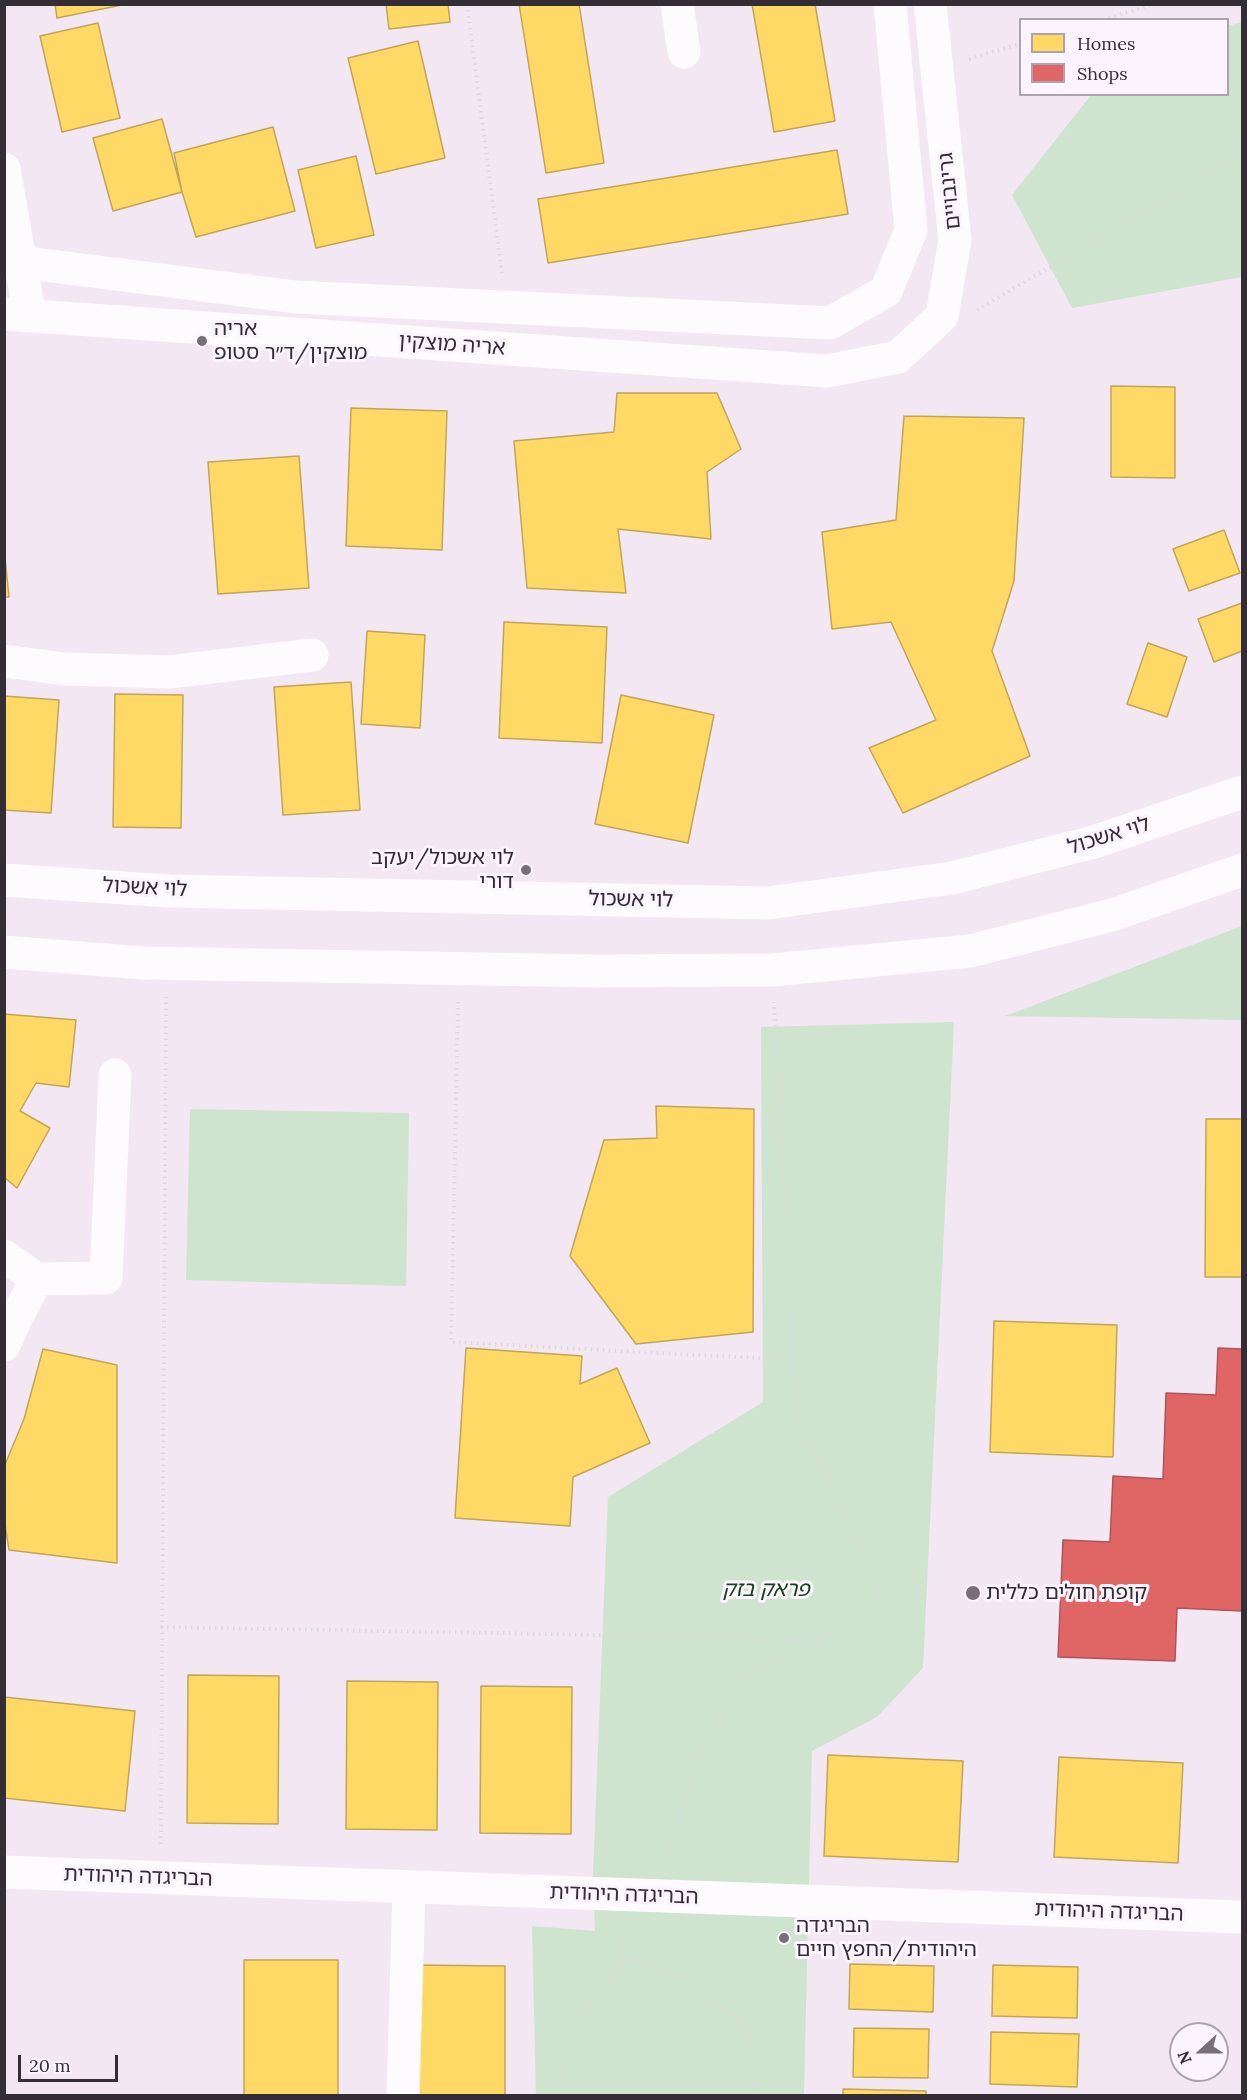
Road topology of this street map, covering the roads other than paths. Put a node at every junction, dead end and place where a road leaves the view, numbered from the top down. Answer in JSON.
{"nodes":[{"id":1,"x":677,"y":4,"type":"edge"},
{"id":2,"x":890,"y":4,"type":"edge"},
{"id":3,"x":930,"y":4,"type":"edge"},
{"id":4,"x":684,"y":52,"type":"dead end"},
{"id":5,"x":4,"y":169,"type":"edge"},
{"id":6,"x":13,"y":261,"type":"edge"},
{"id":7,"x":886,"y":291,"type":"joint"},
{"id":8,"x":17,"y":315,"type":"edge"},
{"id":9,"x":898,"y":357,"type":"joint"},
{"id":10,"x":312,"y":655,"type":"dead end"},
{"id":11,"x":4,"y":661,"type":"edge"},
{"id":12,"x":1242,"y":792,"type":"edge"},
{"id":13,"x":1242,"y":870,"type":"edge"},
{"id":14,"x":4,"y":880,"type":"edge"},
{"id":15,"x":4,"y":952,"type":"edge"},
{"id":16,"x":115,"y":1075,"type":"dead end"},
{"id":17,"x":4,"y":1256,"type":"edge"},
{"id":18,"x":38,"y":1279,"type":"junction"},
{"id":19,"x":4,"y":1345,"type":"edge"},
{"id":20,"x":4,"y":1872,"type":"edge"},
{"id":21,"x":408,"y":1887,"type":"junction"},
{"id":22,"x":1242,"y":1917,"type":"edge"},
{"id":23,"x":403,"y":2096,"type":"edge"}],
"edges":[{"from":1,"to":4,"type":"street"},
{"from":2,"to":7,"type":"street","name":"גרינבויים"},
{"from":3,"to":9,"type":"street","name":"גרינבויים"},
{"from":5,"to":6,"type":"street"},
{"from":6,"to":7,"type":"street","name":"אריה מוצקין"},
{"from":6,"to":8,"type":"street"},
{"from":8,"to":9,"type":"street","name":"אריה מוצקין"},
{"from":10,"to":11,"type":"street"},
{"from":12,"to":14,"type":"street","name":"לוי אשכול"},
{"from":13,"to":15,"type":"street"},
{"from":16,"to":18,"type":"street"},
{"from":17,"to":18,"type":"street"},
{"from":18,"to":19,"type":"street"},
{"from":20,"to":21,"type":"street","name":"הבריגדה היהודית"},
{"from":21,"to":22,"type":"street","name":"הבריגדה היהודית"},
{"from":21,"to":23,"type":"street"}]}
